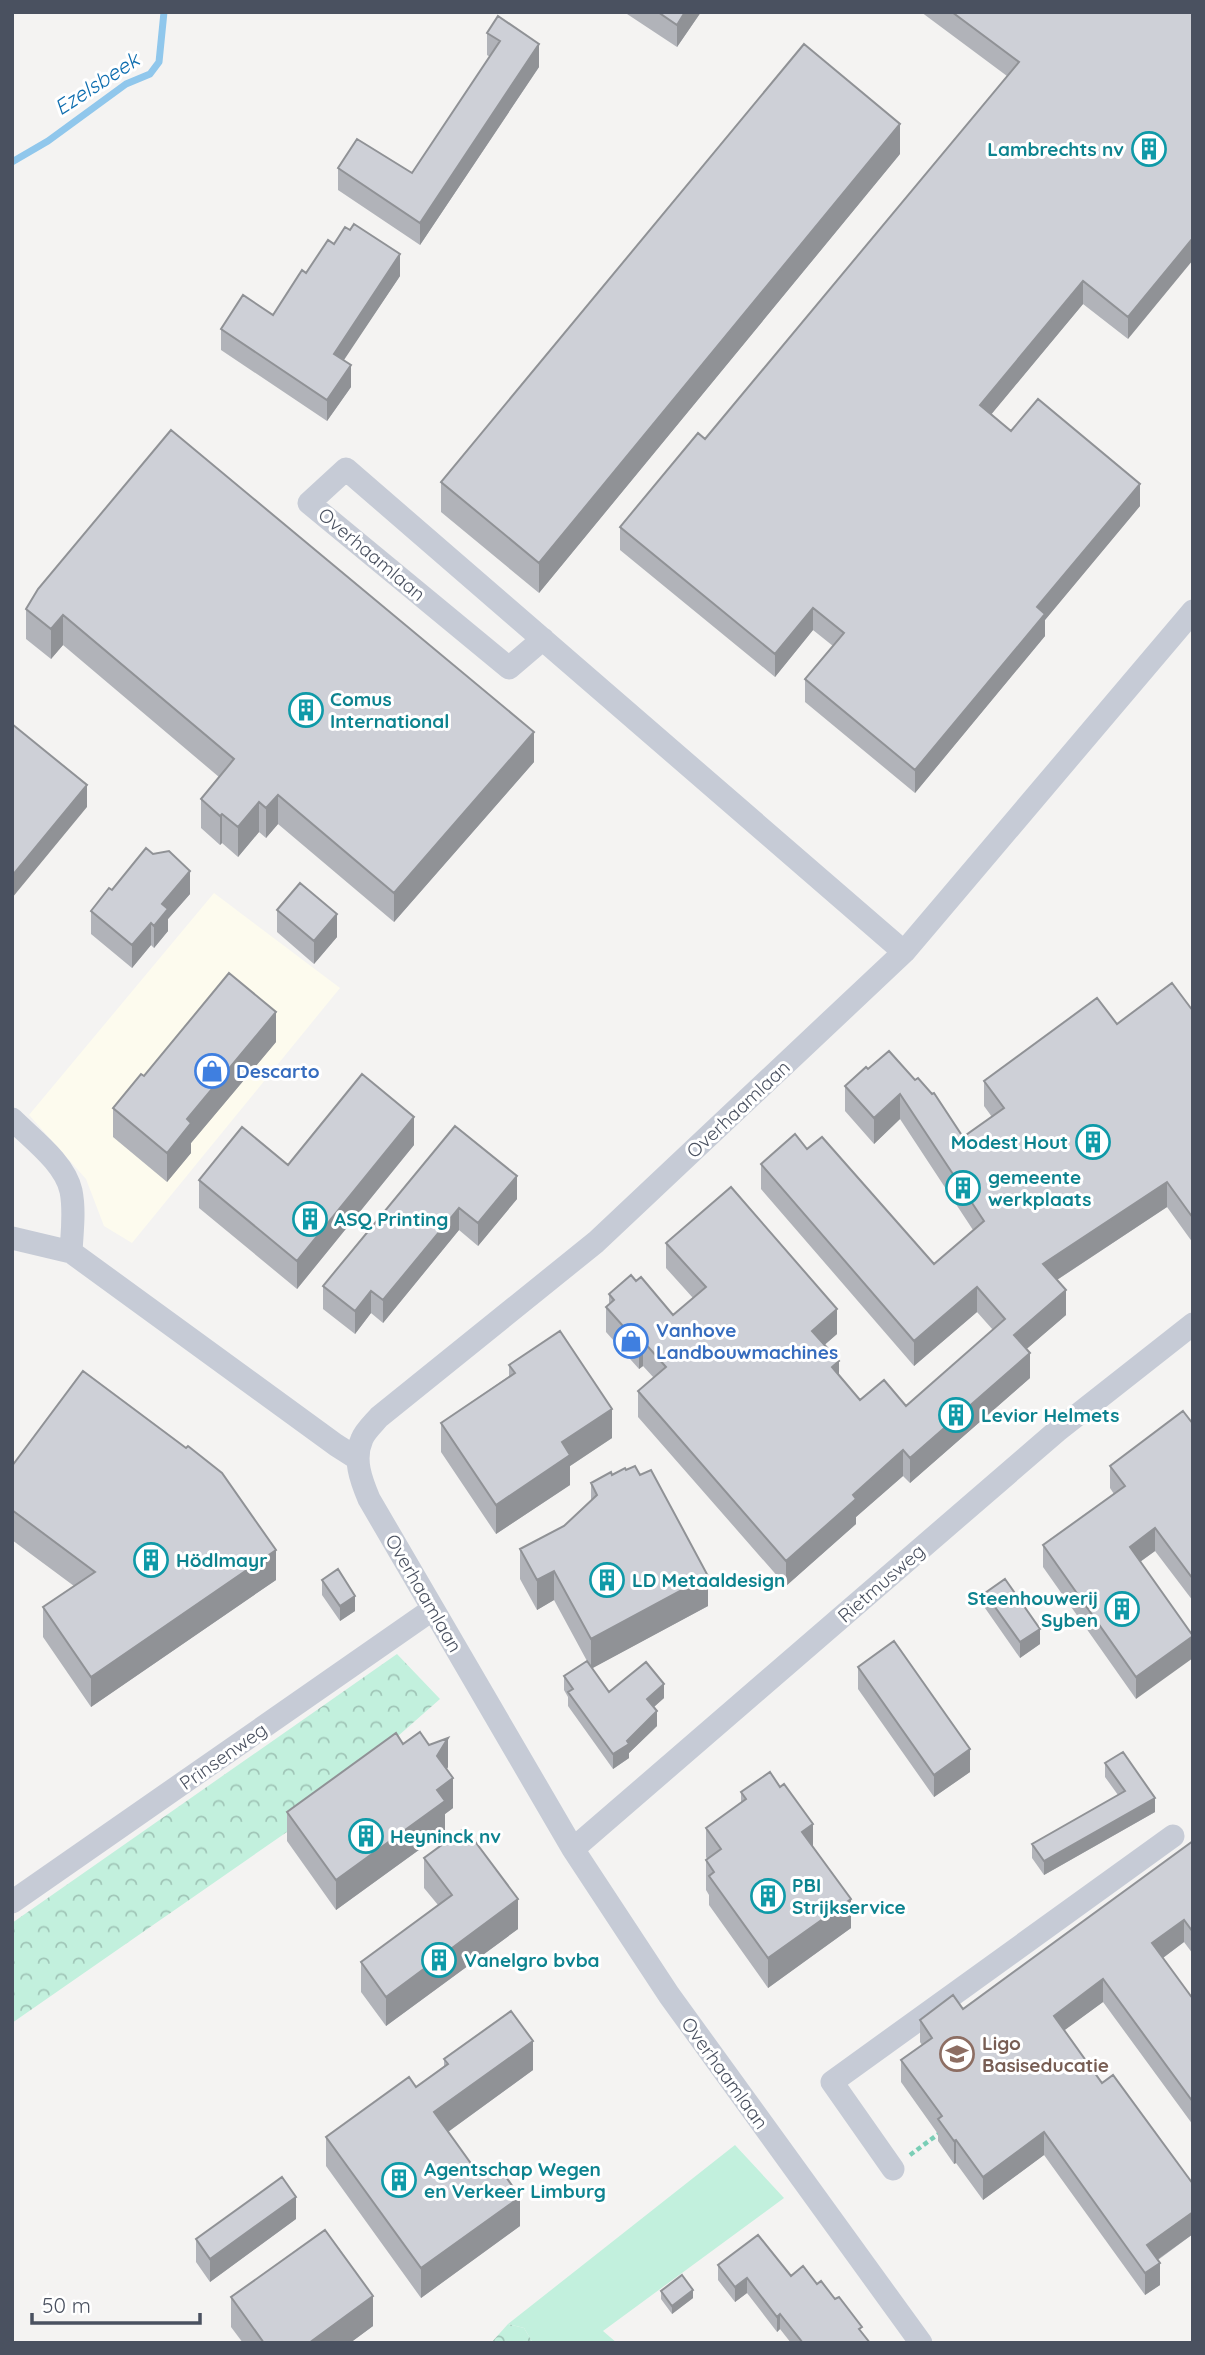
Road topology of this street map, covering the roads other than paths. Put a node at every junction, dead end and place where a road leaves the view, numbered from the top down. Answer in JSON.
{"nodes":[{"id":1,"x":1193,"y":611,"type":"edge"},
{"id":2,"x":542,"y":639,"type":"junction"},
{"id":3,"x":904,"y":952,"type":"junction"},
{"id":4,"x":12,"y":1119,"type":"edge"},
{"id":5,"x":12,"y":1238,"type":"edge"},
{"id":6,"x":71,"y":1252,"type":"junction"},
{"id":7,"x":1193,"y":1324,"type":"edge"},
{"id":8,"x":358,"y":1459,"type":"junction"},
{"id":9,"x":433,"y":1609,"type":"junction"},
{"id":10,"x":1173,"y":1836,"type":"dead end"},
{"id":11,"x":573,"y":1849,"type":"junction"},
{"id":12,"x":12,"y":1902,"type":"edge"},
{"id":13,"x":893,"y":2169,"type":"road end"},
{"id":14,"x":921,"y":2343,"type":"edge"}],
"edges":[{"from":1,"to":3,"type":"street","name":"Overhaamlaan"},
{"from":2,"to":2,"type":"street","name":"Overhaamlaan"},
{"from":2,"to":3,"type":"street","name":"Overhaamlaan"},
{"from":3,"to":8,"type":"street","name":"Overhaamlaan"},
{"from":4,"to":6,"type":"street"},
{"from":5,"to":6,"type":"street"},
{"from":6,"to":8,"type":"street"},
{"from":7,"to":11,"type":"street","name":"Rietmusweg"},
{"from":8,"to":9,"type":"street","name":"Overhaamlaan"},
{"from":9,"to":11,"type":"street","name":"Overhaamlaan"},
{"from":9,"to":12,"type":"street","name":"Prinsenweg"},
{"from":10,"to":13,"type":"street"},
{"from":11,"to":14,"type":"street","name":"Overhaamlaan"}]}
